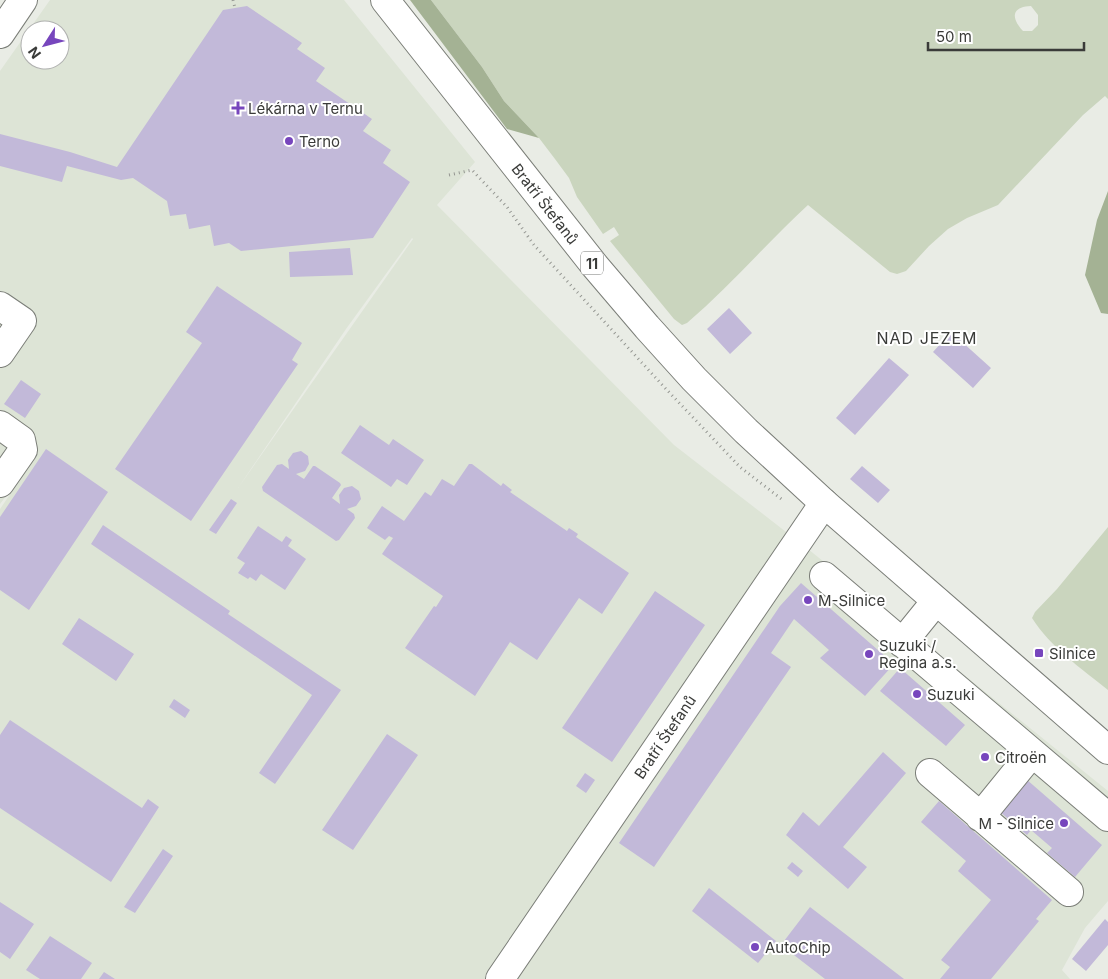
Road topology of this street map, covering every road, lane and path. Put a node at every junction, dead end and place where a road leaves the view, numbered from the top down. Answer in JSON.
{"nodes":[{"id":1,"x":23,"y":0,"type":"edge"},
{"id":2,"x":234,"y":0,"type":"edge"},
{"id":3,"x":384,"y":0,"type":"edge"},
{"id":4,"x":235,"y":8,"type":"dead end"},
{"id":5,"x":0,"y":34,"type":"edge"},
{"id":6,"x":449,"y":175,"type":"dead end"},
{"id":7,"x":0,"y":306,"type":"edge"},
{"id":8,"x":0,"y":353,"type":"edge"},
{"id":9,"x":0,"y":425,"type":"edge"},
{"id":10,"x":0,"y":483,"type":"edge"},
{"id":11,"x":824,"y":503,"type":"junction"},
{"id":12,"x":789,"y":505,"type":"dead end"},
{"id":13,"x":824,"y":576,"type":"dead end"},
{"id":14,"x":936,"y":601,"type":"junction"},
{"id":15,"x":902,"y":643,"type":"junction"},
{"id":16,"x":1108,"y":750,"type":"edge"},
{"id":17,"x":1032,"y":753,"type":"junction"},
{"id":18,"x":930,"y":773,"type":"dead end"},
{"id":19,"x":980,"y":817,"type":"junction"},
{"id":20,"x":1108,"y":817,"type":"edge"},
{"id":21,"x":1069,"y":892,"type":"dead end"},
{"id":22,"x":503,"y":975,"type":"edge"}],
"edges":[{"from":1,"to":5,"type":"main road"},
{"from":2,"to":4,"type":"path"},
{"from":3,"to":11,"type":"main road","name":"Bratří Štefanů","number":"11"},
{"from":6,"to":12,"type":"path"},
{"from":7,"to":8,"type":"main road"},
{"from":9,"to":10,"type":"main road"},
{"from":11,"to":14,"type":"main road","name":"Bratří Štefanů","number":"11"},
{"from":11,"to":22,"type":"main road","name":"Bratří Štefanů"},
{"from":13,"to":15,"type":"main road"},
{"from":14,"to":15,"type":"main road"},
{"from":14,"to":16,"type":"main road","name":"Bratří Štefanů","number":"11"},
{"from":15,"to":17,"type":"main road"},
{"from":17,"to":19,"type":"main road"},
{"from":17,"to":20,"type":"main road"},
{"from":18,"to":19,"type":"main road"},
{"from":19,"to":21,"type":"main road"}]}
